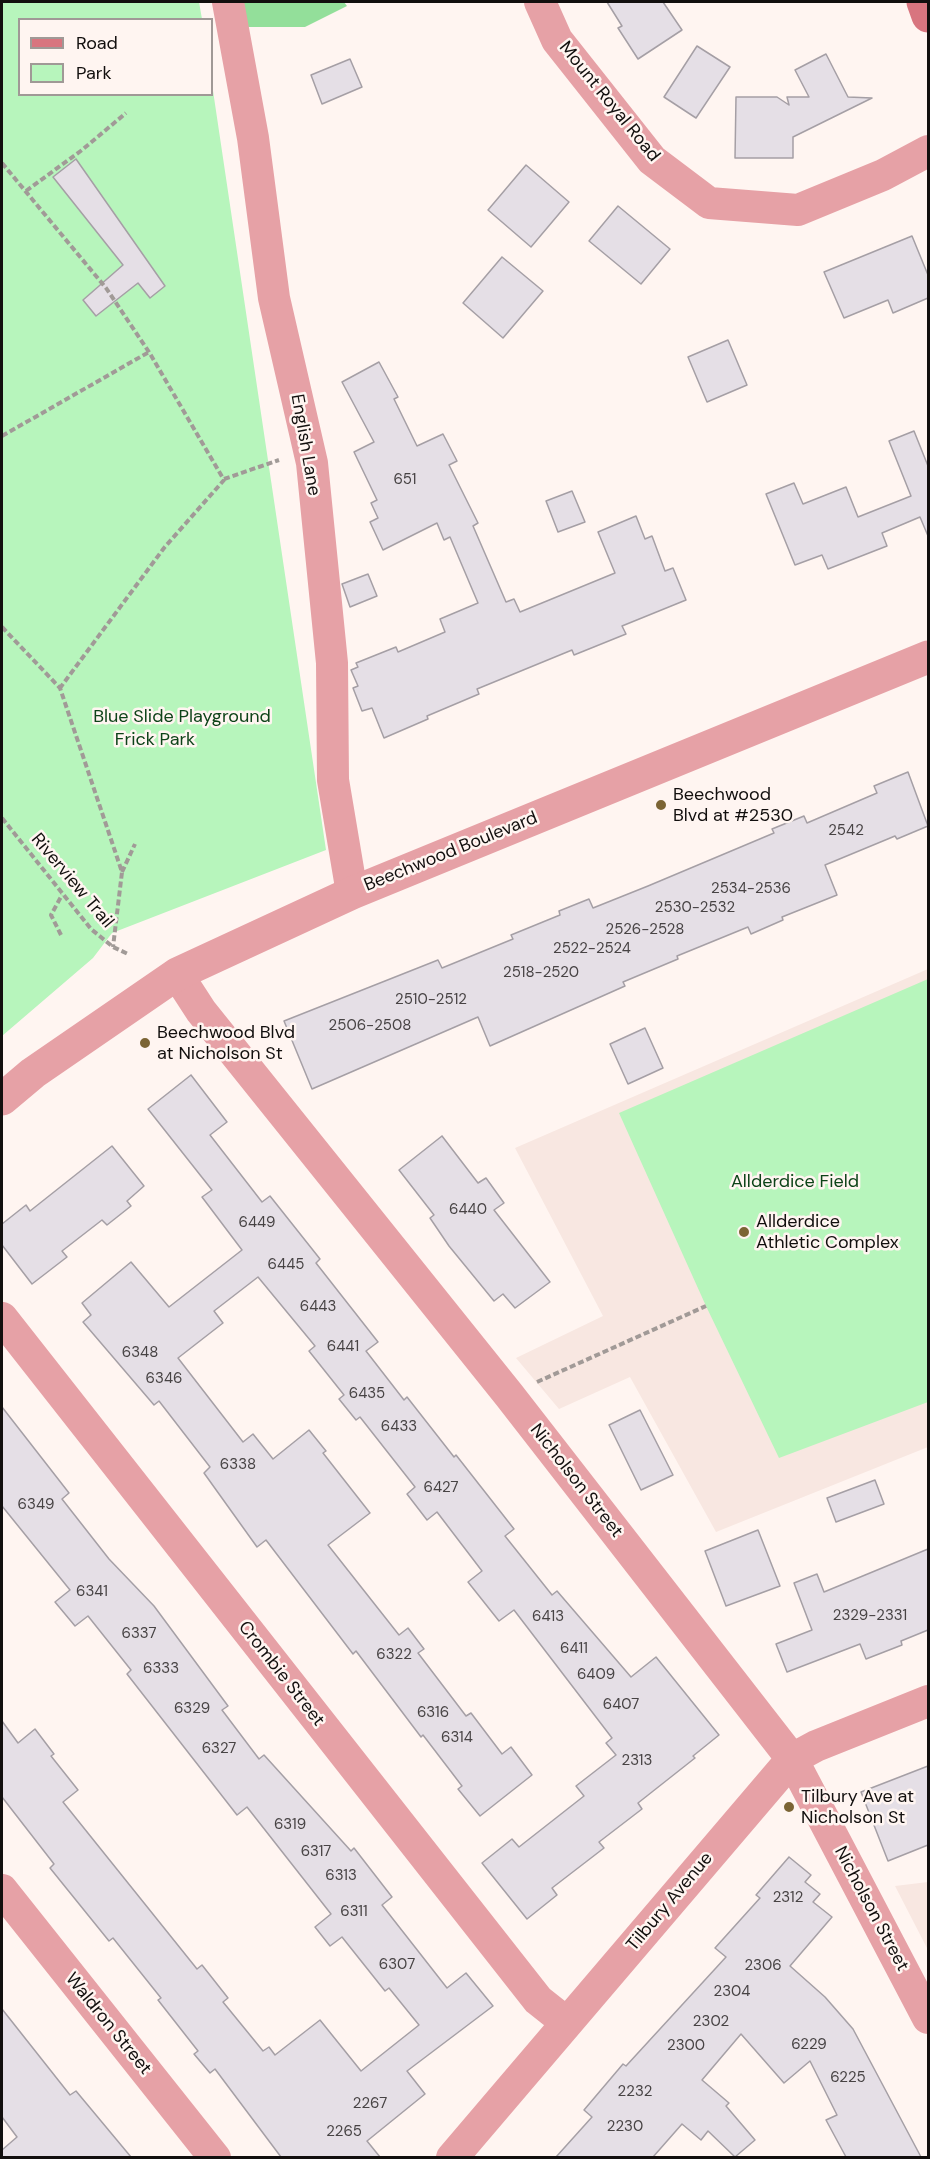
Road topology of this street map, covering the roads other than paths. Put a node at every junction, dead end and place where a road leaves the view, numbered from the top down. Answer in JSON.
{"nodes":[{"id":1,"x":228,"y":2,"type":"edge"},
{"id":2,"x":540,"y":2,"type":"edge"},
{"id":3,"x":923,"y":2,"type":"edge"},
{"id":4,"x":928,"y":16,"type":"edge"},
{"id":5,"x":928,"y":151,"type":"edge"},
{"id":6,"x":928,"y":657,"type":"edge"},
{"id":7,"x":352,"y":892,"type":"junction"},
{"id":8,"x":177,"y":974,"type":"junction"},
{"id":9,"x":2,"y":1099,"type":"edge"},
{"id":10,"x":2,"y":1318,"type":"edge"},
{"id":11,"x":928,"y":1701,"type":"edge"},
{"id":12,"x":792,"y":1760,"type":"junction"},
{"id":13,"x":2,"y":1890,"type":"edge"},
{"id":14,"x":928,"y":2018,"type":"edge"},
{"id":15,"x":567,"y":2024,"type":"junction"},
{"id":16,"x":215,"y":2157,"type":"edge"},
{"id":17,"x":452,"y":2157,"type":"edge"}],
"edges":[{"from":1,"to":7,"type":"street","name":"English Lane"},
{"from":2,"to":5,"type":"street","name":"Mount Royal Road"},
{"from":3,"to":4,"type":"main road"},
{"from":6,"to":7,"type":"street","name":"Beechwood Boulevard"},
{"from":7,"to":8,"type":"street","name":"Beechwood Boulevard"},
{"from":8,"to":9,"type":"street","name":"Beechwood Boulevard"},
{"from":8,"to":12,"type":"street","name":"Nicholson Street"},
{"from":10,"to":15,"type":"street","name":"Crombie Street"},
{"from":11,"to":12,"type":"street","name":"Tilbury Avenue"},
{"from":12,"to":14,"type":"street","name":"Nicholson Street"},
{"from":12,"to":15,"type":"street","name":"Tilbury Avenue"},
{"from":13,"to":16,"type":"street","name":"Waldron Street"},
{"from":15,"to":17,"type":"street","name":"Tilbury Avenue"}]}
